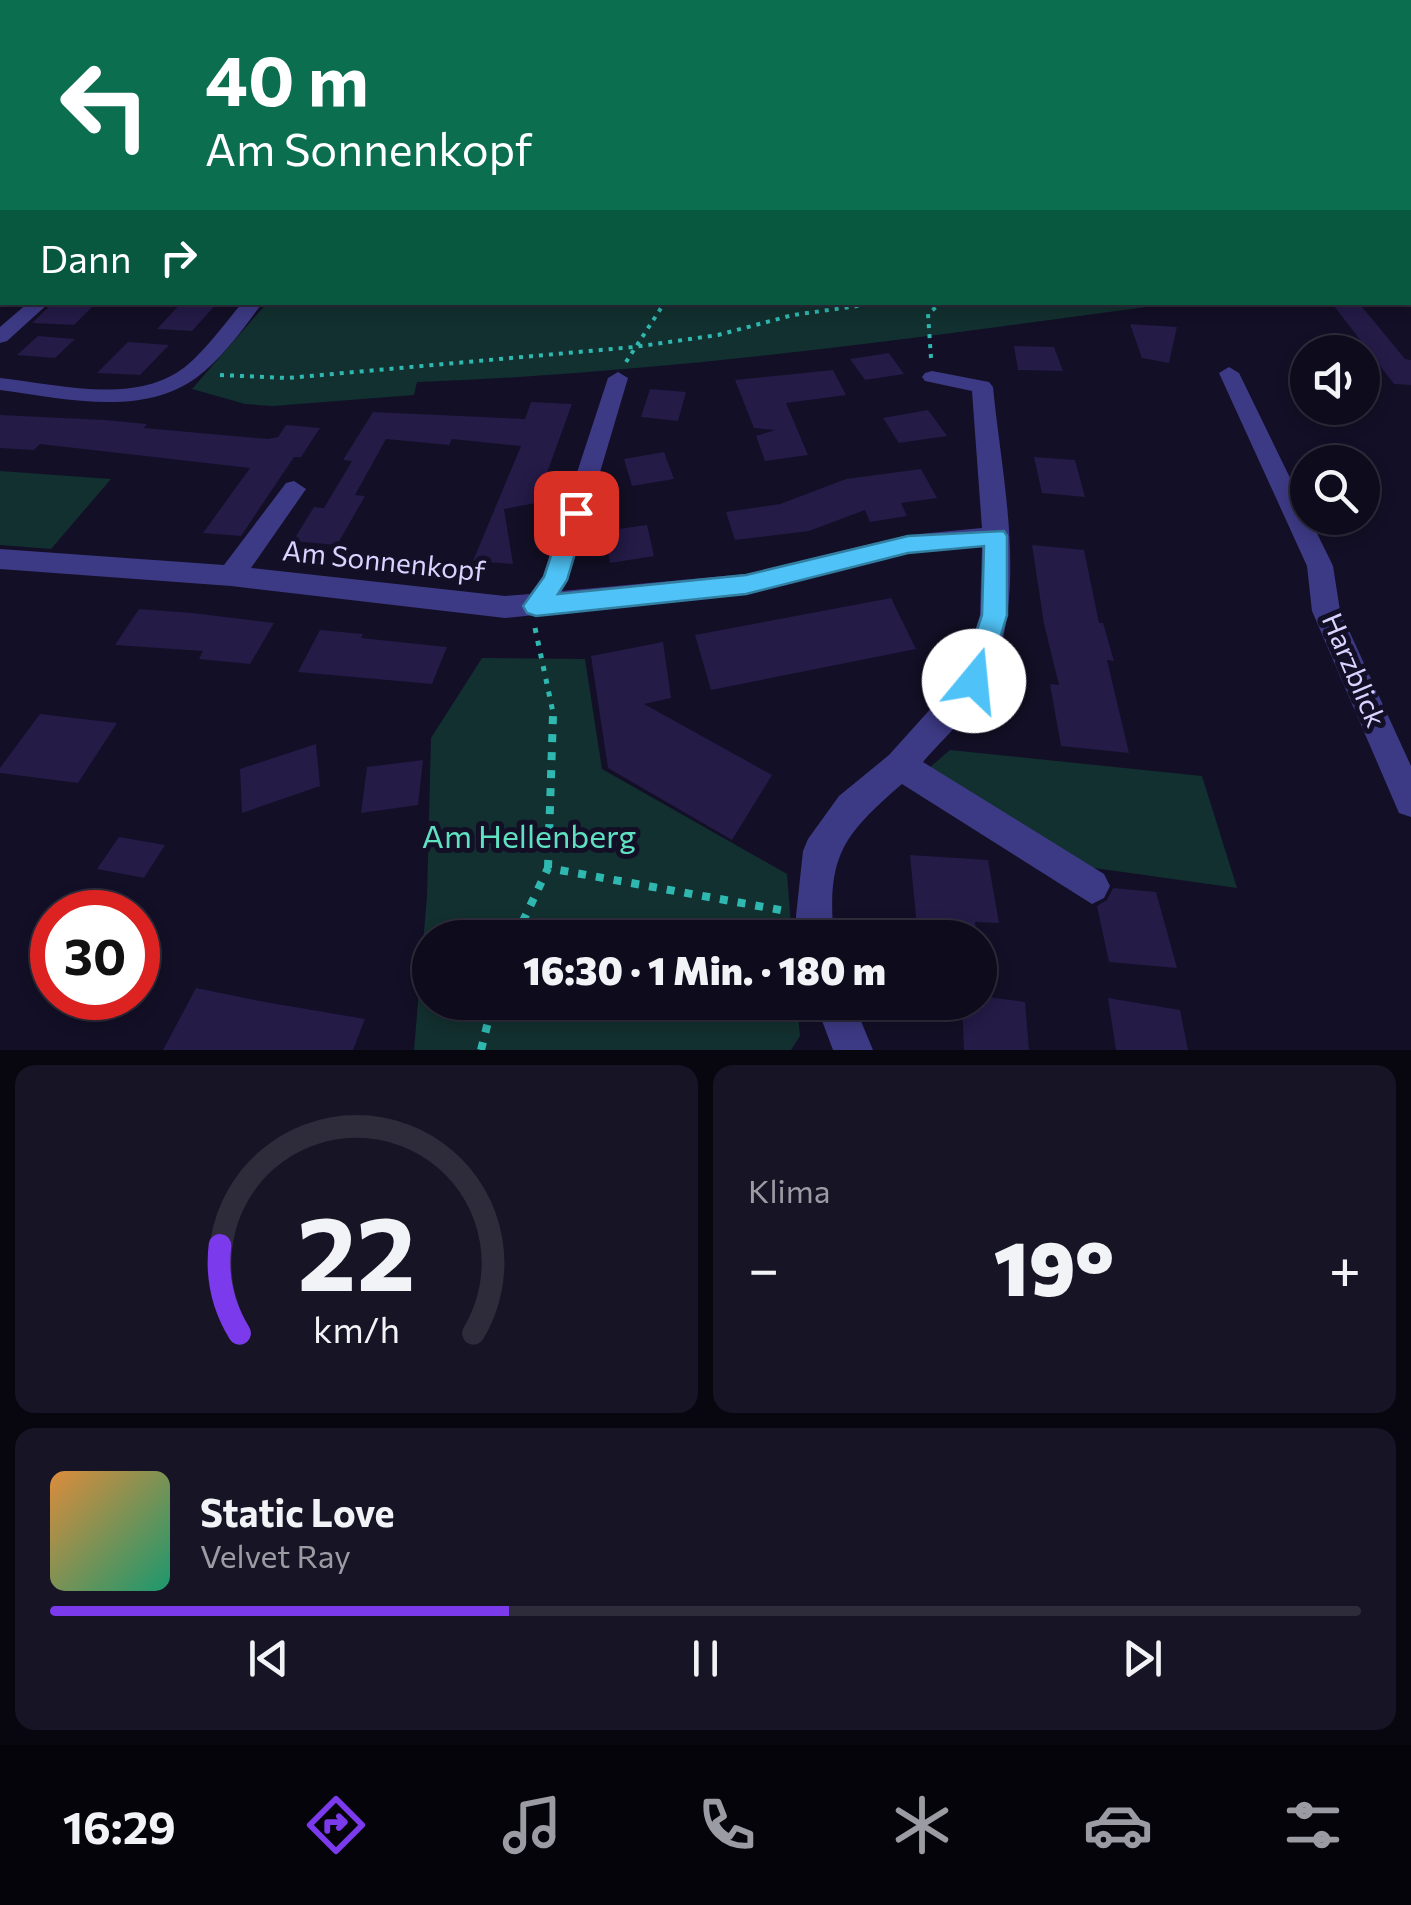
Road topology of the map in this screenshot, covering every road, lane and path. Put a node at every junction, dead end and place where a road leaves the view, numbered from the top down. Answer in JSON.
{"nodes":[{"id":1,"x":37,"y":305,"type":"edge"},
{"id":2,"x":251,"y":305,"type":"edge"},
{"id":3,"x":663,"y":305,"type":"edge"},
{"id":4,"x":866,"y":305,"type":"edge"},
{"id":5,"x":938,"y":305,"type":"edge"},
{"id":6,"x":0,"y":336,"type":"edge"},
{"id":7,"x":634,"y":348,"type":"junction"},
{"id":8,"x":1229,"y":373,"type":"dead end"},
{"id":9,"x":189,"y":374,"type":"junction"},
{"id":10,"x":932,"y":377,"type":"joint"},
{"id":11,"x":618,"y":378,"type":"joint"},
{"id":12,"x":0,"y":384,"type":"edge"},
{"id":13,"x":294,"y":489,"type":"dead end"},
{"id":14,"x":996,"y":536,"type":"junction"},
{"id":15,"x":0,"y":558,"type":"edge"},
{"id":16,"x":231,"y":576,"type":"junction"},
{"id":17,"x":536,"y":606,"type":"junction"},
{"id":18,"x":900,"y":764,"type":"junction"},
{"id":19,"x":1411,"y":802,"type":"edge"},
{"id":20,"x":548,"y":868,"type":"junction"},
{"id":21,"x":1092,"y":886,"type":"dead end"},
{"id":22,"x":523,"y":920,"type":"edge"},
{"id":23,"x":783,"y":920,"type":"edge"},
{"id":24,"x":815,"y":920,"type":"edge"},
{"id":25,"x":488,"y":1020,"type":"edge"},
{"id":26,"x":841,"y":1020,"type":"edge"},
{"id":27,"x":481,"y":1050,"type":"edge"},
{"id":28,"x":853,"y":1050,"type":"edge"}],
"edges":[{"from":1,"to":6,"type":"street"},
{"from":2,"to":9,"type":"street"},
{"from":3,"to":7,"type":"path"},
{"from":4,"to":7,"type":"path"},
{"from":5,"to":10,"type":"path"},
{"from":7,"to":9,"type":"path"},
{"from":7,"to":11,"type":"path"},
{"from":8,"to":19,"type":"street","name":"Harzblick"},
{"from":9,"to":12,"type":"street"},
{"from":10,"to":14,"type":"street"},
{"from":11,"to":17,"type":"street"},
{"from":13,"to":16,"type":"street"},
{"from":14,"to":17,"type":"street","name":"Am Sonnenkopf"},
{"from":14,"to":18,"type":"street"},
{"from":15,"to":16,"type":"street","name":"Am Sonnenkopf"},
{"from":16,"to":17,"type":"street","name":"Am Sonnenkopf"},
{"from":17,"to":20,"type":"path"},
{"from":18,"to":21,"type":"street"},
{"from":18,"to":24,"type":"street"},
{"from":20,"to":22,"type":"path"},
{"from":20,"to":23,"type":"path"},
{"from":25,"to":27,"type":"path"},
{"from":26,"to":28,"type":"street"}]}
